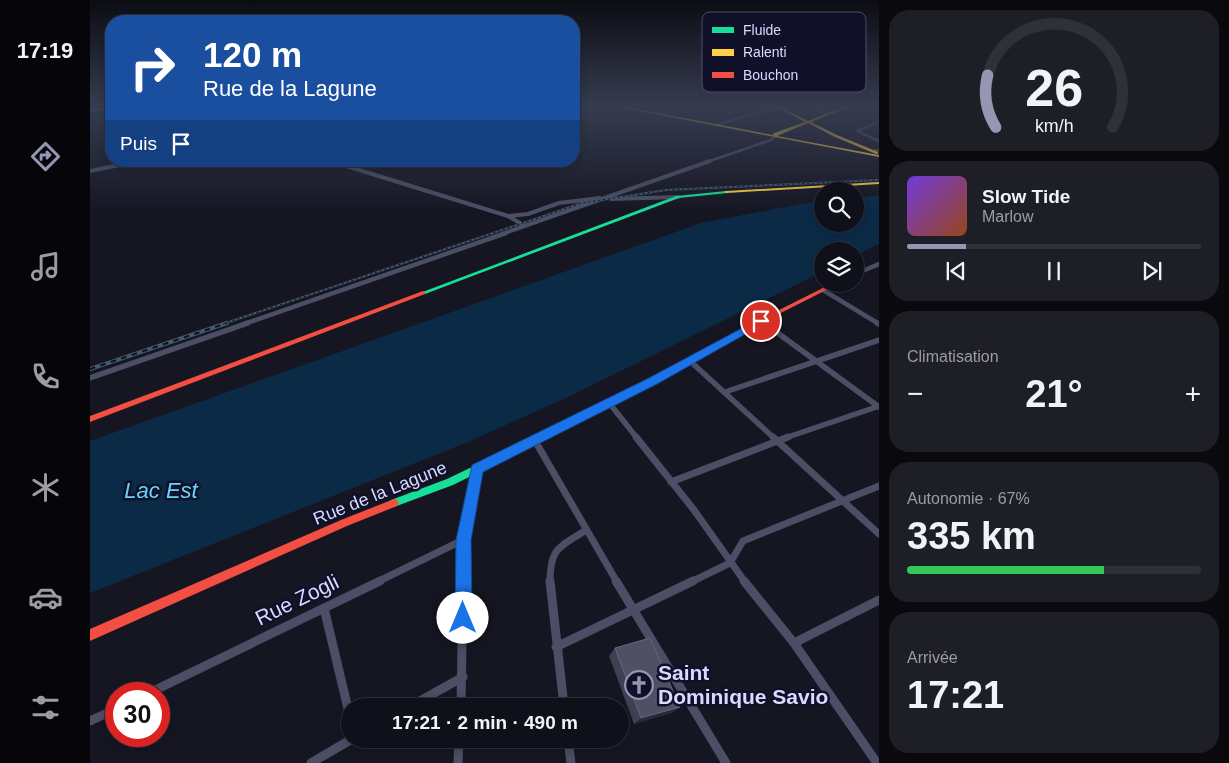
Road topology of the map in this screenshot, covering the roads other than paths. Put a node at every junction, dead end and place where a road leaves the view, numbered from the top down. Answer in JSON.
{"nodes":[{"id":1,"x":769,"y":141,"type":"edge"},
{"id":2,"x":803,"y":141,"type":"edge"},
{"id":3,"x":849,"y":141,"type":"edge"},
{"id":4,"x":877,"y":153,"type":"edge"},
{"id":5,"x":110,"y":167,"type":"edge"},
{"id":6,"x":349,"y":167,"type":"edge"},
{"id":7,"x":90,"y":171,"type":"edge"},
{"id":8,"x":879,"y":183,"type":"edge"},
{"id":9,"x":612,"y":196,"type":"junction"},
{"id":10,"x":678,"y":198,"type":"junction"},
{"id":11,"x":603,"y":200,"type":"junction"},
{"id":12,"x":508,"y":216,"type":"junction"},
{"id":13,"x":524,"y":226,"type":"junction"},
{"id":14,"x":879,"y":264,"type":"edge"},
{"id":15,"x":864,"y":270,"type":"edge"},
{"id":16,"x":819,"y":292,"type":"edge"},
{"id":17,"x":826,"y":292,"type":"edge"},
{"id":18,"x":761,"y":321,"type":"junction"},
{"id":19,"x":879,"y":324,"type":"edge"},
{"id":20,"x":879,"y":340,"type":"edge"},
{"id":21,"x":690,"y":361,"type":"junction"},
{"id":22,"x":816,"y":361,"type":"junction"},
{"id":23,"x":90,"y":378,"type":"edge"},
{"id":24,"x":725,"y":392,"type":"junction"},
{"id":25,"x":610,"y":404,"type":"junction"},
{"id":26,"x":879,"y":406,"type":"edge"},
{"id":27,"x":90,"y":419,"type":"edge"},
{"id":28,"x":534,"y":439,"type":"junction"},
{"id":29,"x":776,"y":441,"type":"junction"},
{"id":30,"x":476,"y":469,"type":"junction"},
{"id":31,"x":671,"y":482,"type":"junction"},
{"id":32,"x":879,"y":486,"type":"edge"},
{"id":33,"x":843,"y":499,"type":"junction"},
{"id":34,"x":586,"y":530,"type":"junction"},
{"id":35,"x":879,"y":534,"type":"edge"},
{"id":36,"x":463,"y":540,"type":"junction"},
{"id":37,"x":730,"y":563,"type":"junction"},
{"id":38,"x":879,"y":600,"type":"edge"},
{"id":39,"x":324,"y":608,"type":"junction"},
{"id":40,"x":632,"y":608,"type":"junction"},
{"id":41,"x":90,"y":635,"type":"edge"},
{"id":42,"x":794,"y":643,"type":"junction"},
{"id":43,"x":556,"y":646,"type":"junction"},
{"id":44,"x":463,"y":677,"type":"junction"},
{"id":45,"x":170,"y":683,"type":"edge"},
{"id":46,"x":345,"y":698,"type":"edge"},
{"id":47,"x":425,"y":698,"type":"edge"},
{"id":48,"x":462,"y":698,"type":"edge"},
{"id":49,"x":563,"y":698,"type":"edge"},
{"id":50,"x":105,"y":714,"type":"edge"},
{"id":51,"x":90,"y":721,"type":"edge"},
{"id":52,"x":341,"y":745,"type":"edge"},
{"id":53,"x":459,"y":748,"type":"edge"},
{"id":54,"x":569,"y":748,"type":"edge"},
{"id":55,"x":311,"y":763,"type":"edge"},
{"id":56,"x":458,"y":763,"type":"edge"},
{"id":57,"x":571,"y":763,"type":"edge"},
{"id":58,"x":726,"y":763,"type":"edge"},
{"id":59,"x":877,"y":763,"type":"edge"}],
"edges":[{"from":1,"to":9,"type":"street"},
{"from":2,"to":4,"type":"main road"},
{"from":3,"to":4,"type":"main road"},
{"from":5,"to":7,"type":"street"},
{"from":6,"to":12,"type":"street"},
{"from":8,"to":10,"type":"main road"},
{"from":9,"to":11,"type":"street"},
{"from":9,"to":12,"type":"street"},
{"from":10,"to":11,"type":"street"},
{"from":10,"to":27,"type":"main road"},
{"from":11,"to":13,"type":"street"},
{"from":12,"to":13,"type":"street"},
{"from":13,"to":23,"type":"street"},
{"from":14,"to":15,"type":"street"},
{"from":16,"to":18,"type":"main road","name":"Rue de la Lagune"},
{"from":17,"to":19,"type":"street"},
{"from":18,"to":21,"type":"main road","name":"Rue de la Lagune"},
{"from":18,"to":22,"type":"street"},
{"from":20,"to":22,"type":"street"},
{"from":21,"to":24,"type":"street"},
{"from":21,"to":25,"type":"main road","name":"Rue de la Lagune"},
{"from":22,"to":24,"type":"street"},
{"from":22,"to":26,"type":"street"},
{"from":24,"to":29,"type":"street"},
{"from":25,"to":28,"type":"main road","name":"Rue de la Lagune"},
{"from":25,"to":31,"type":"street"},
{"from":26,"to":29,"type":"street"},
{"from":28,"to":30,"type":"main road","name":"Rue de la Lagune"},
{"from":28,"to":34,"type":"street"},
{"from":29,"to":31,"type":"street"},
{"from":29,"to":33,"type":"street"},
{"from":30,"to":36,"type":"street"},
{"from":30,"to":41,"type":"main road","name":"Rue de la Lagune"},
{"from":31,"to":37,"type":"street"},
{"from":32,"to":33,"type":"street"},
{"from":33,"to":35,"type":"street"},
{"from":33,"to":37,"type":"street"},
{"from":34,"to":40,"type":"street"},
{"from":34,"to":43,"type":"street"},
{"from":36,"to":39,"type":"street","name":"Rue Zogli"},
{"from":36,"to":44,"type":"street"},
{"from":37,"to":40,"type":"street"},
{"from":37,"to":42,"type":"street"},
{"from":38,"to":42,"type":"street"},
{"from":39,"to":45,"type":"street","name":"Rue Zogli"},
{"from":39,"to":46,"type":"street"},
{"from":40,"to":43,"type":"street"},
{"from":40,"to":58,"type":"street"},
{"from":42,"to":59,"type":"street"},
{"from":43,"to":49,"type":"street"},
{"from":44,"to":47,"type":"street"},
{"from":44,"to":48,"type":"street"},
{"from":50,"to":51,"type":"street"},
{"from":52,"to":55,"type":"street"},
{"from":53,"to":56,"type":"street"},
{"from":54,"to":57,"type":"street"}]}
